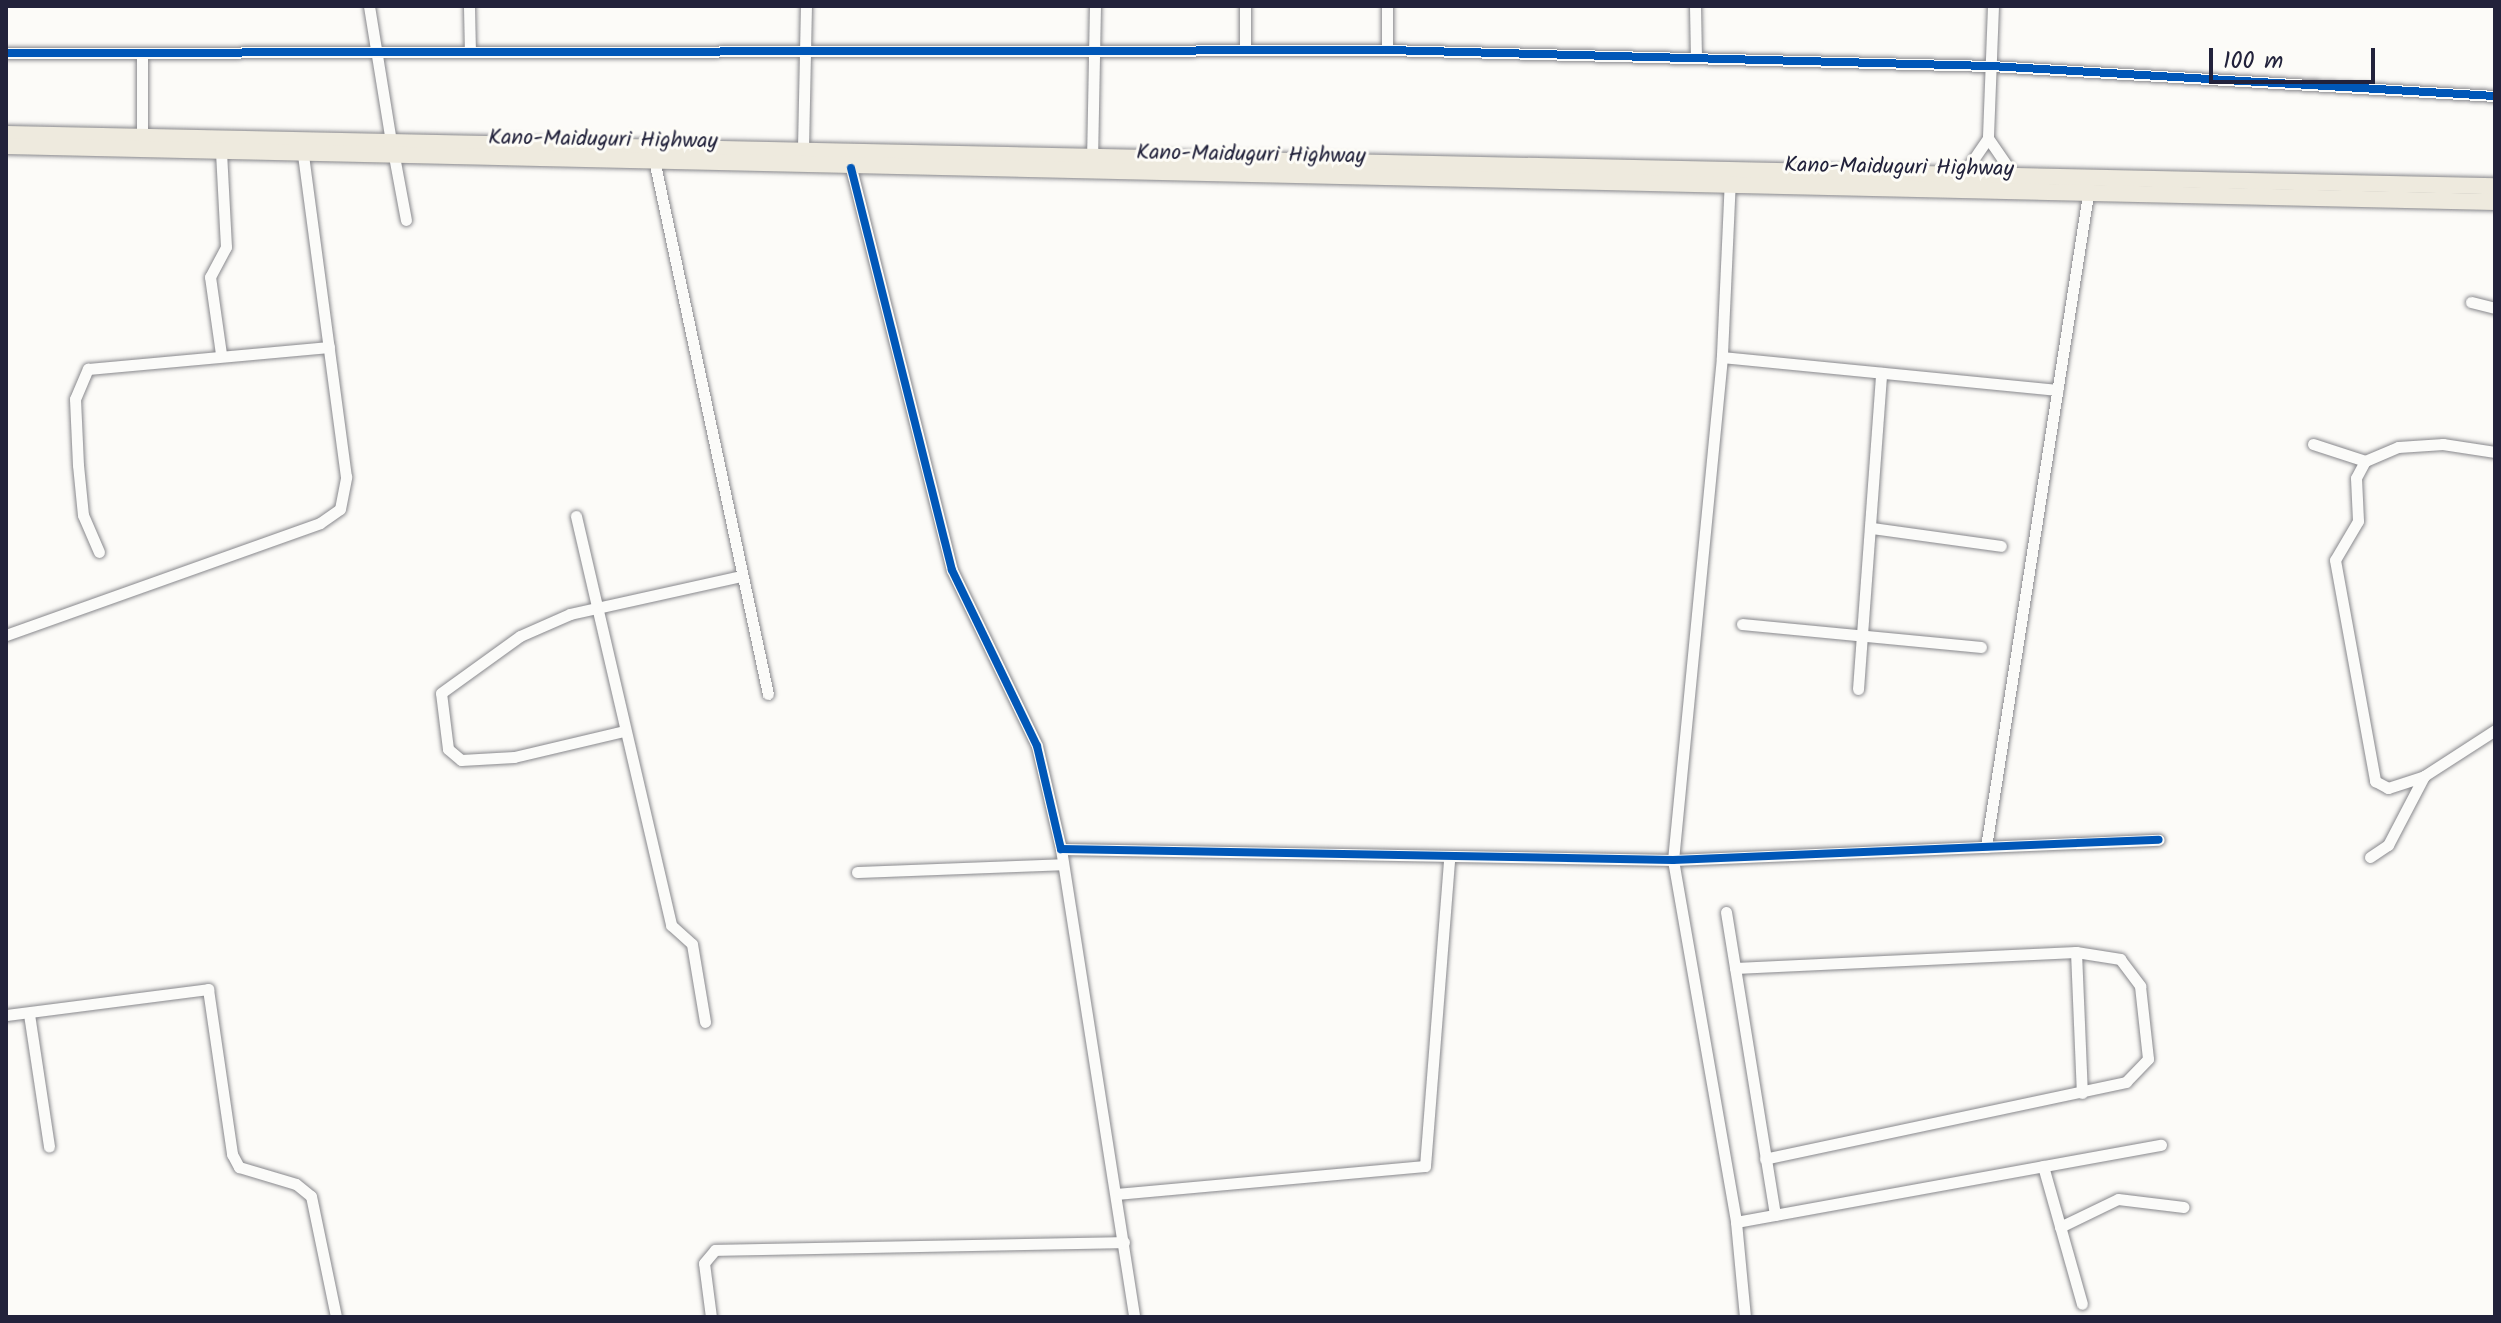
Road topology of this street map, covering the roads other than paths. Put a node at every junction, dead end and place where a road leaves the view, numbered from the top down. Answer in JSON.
{"nodes":[{"id":1,"x":369,"y":6,"type":"edge"},
{"id":2,"x":469,"y":6,"type":"edge"},
{"id":3,"x":806,"y":6,"type":"edge"},
{"id":4,"x":1095,"y":6,"type":"edge"},
{"id":5,"x":1245,"y":6,"type":"edge"},
{"id":6,"x":1387,"y":6,"type":"edge"},
{"id":7,"x":1695,"y":6,"type":"edge"},
{"id":8,"x":1993,"y":6,"type":"edge"},
{"id":9,"x":806,"y":46,"type":"junction"},
{"id":10,"x":1245,"y":49,"type":"junction"},
{"id":11,"x":1094,"y":50,"type":"junction"},
{"id":12,"x":1387,"y":50,"type":"junction"},
{"id":13,"x":470,"y":52,"type":"junction"},
{"id":14,"x":6,"y":53,"type":"edge"},
{"id":15,"x":142,"y":53,"type":"junction"},
{"id":16,"x":377,"y":57,"type":"junction"},
{"id":17,"x":1696,"y":57,"type":"junction"},
{"id":18,"x":1991,"y":66,"type":"junction"},
{"id":19,"x":2495,"y":96,"type":"edge"},
{"id":20,"x":6,"y":134,"type":"edge"},
{"id":21,"x":142,"y":137,"type":"junction"},
{"id":22,"x":1988,"y":138,"type":"junction"},
{"id":23,"x":6,"y":146,"type":"edge"},
{"id":24,"x":803,"y":148,"type":"junction"},
{"id":25,"x":392,"y":149,"type":"junction"},
{"id":26,"x":221,"y":152,"type":"junction"},
{"id":27,"x":1092,"y":153,"type":"junction"},
{"id":28,"x":303,"y":154,"type":"junction"},
{"id":29,"x":653,"y":154,"type":"junction"},
{"id":30,"x":851,"y":168,"type":"junction"},
{"id":31,"x":1092,"y":173,"type":"junction"},
{"id":32,"x":1962,"y":176,"type":"junction"},
{"id":33,"x":2014,"y":177,"type":"junction"},
{"id":34,"x":1730,"y":178,"type":"junction"},
{"id":35,"x":2495,"y":186,"type":"edge"},
{"id":36,"x":2088,"y":194,"type":"junction"},
{"id":37,"x":2495,"y":202,"type":"edge"},
{"id":38,"x":406,"y":220,"type":"dead end"},
{"id":39,"x":2471,"y":302,"type":"dead end"},
{"id":40,"x":2495,"y":308,"type":"edge"},
{"id":41,"x":329,"y":347,"type":"junction"},
{"id":42,"x":221,"y":354,"type":"junction"},
{"id":43,"x":1722,"y":357,"type":"junction"},
{"id":44,"x":1881,"y":373,"type":"junction"},
{"id":45,"x":2057,"y":390,"type":"junction"},
{"id":46,"x":2313,"y":444,"type":"dead end"},
{"id":47,"x":2495,"y":452,"type":"edge"},
{"id":48,"x":2365,"y":461,"type":"junction"},
{"id":49,"x":576,"y":516,"type":"dead end"},
{"id":50,"x":1872,"y":528,"type":"junction"},
{"id":51,"x":2001,"y":546,"type":"dead end"},
{"id":52,"x":99,"y":552,"type":"dead end"},
{"id":53,"x":741,"y":576,"type":"junction"},
{"id":54,"x":594,"y":609,"type":"junction"},
{"id":55,"x":1742,"y":624,"type":"dead end"},
{"id":56,"x":6,"y":635,"type":"edge"},
{"id":57,"x":1863,"y":636,"type":"junction"},
{"id":58,"x":1981,"y":647,"type":"dead end"},
{"id":59,"x":1858,"y":689,"type":"dead end"},
{"id":60,"x":768,"y":694,"type":"dead end"},
{"id":61,"x":2495,"y":730,"type":"edge"},
{"id":62,"x":624,"y":731,"type":"junction"},
{"id":63,"x":2424,"y":776,"type":"junction"},
{"id":64,"x":2159,"y":840,"type":"dead end"},
{"id":65,"x":1986,"y":847,"type":"junction"},
{"id":66,"x":1061,"y":849,"type":"junction"},
{"id":67,"x":2370,"y":857,"type":"dead end"},
{"id":68,"x":1449,"y":858,"type":"junction"},
{"id":69,"x":1673,"y":860,"type":"junction"},
{"id":70,"x":1063,"y":864,"type":"junction"},
{"id":71,"x":857,"y":872,"type":"dead end"},
{"id":72,"x":1726,"y":912,"type":"dead end"},
{"id":73,"x":2076,"y":952,"type":"junction"},
{"id":74,"x":1735,"y":968,"type":"junction"},
{"id":75,"x":29,"y":1014,"type":"junction"},
{"id":76,"x":6,"y":1015,"type":"edge"},
{"id":77,"x":705,"y":1022,"type":"dead end"},
{"id":78,"x":2082,"y":1093,"type":"junction"},
{"id":79,"x":2161,"y":1145,"type":"dead end"},
{"id":80,"x":49,"y":1147,"type":"dead end"},
{"id":81,"x":1765,"y":1159,"type":"junction"},
{"id":82,"x":2043,"y":1166,"type":"junction"},
{"id":83,"x":1116,"y":1194,"type":"junction"},
{"id":84,"x":2184,"y":1207,"type":"dead end"},
{"id":85,"x":1775,"y":1215,"type":"junction"},
{"id":86,"x":1736,"y":1222,"type":"junction"},
{"id":87,"x":2060,"y":1227,"type":"junction"},
{"id":88,"x":1124,"y":1242,"type":"junction"},
{"id":89,"x":2082,"y":1304,"type":"dead end"},
{"id":90,"x":336,"y":1317,"type":"edge"},
{"id":91,"x":711,"y":1317,"type":"edge"},
{"id":92,"x":1134,"y":1317,"type":"edge"},
{"id":93,"x":1745,"y":1317,"type":"edge"}],
"edges":[{"from":1,"to":16,"type":"street"},
{"from":2,"to":13,"type":"street"},
{"from":3,"to":9,"type":"street"},
{"from":4,"to":11,"type":"street"},
{"from":5,"to":10,"type":"street"},
{"from":6,"to":12,"type":"street"},
{"from":7,"to":17,"type":"street"},
{"from":8,"to":18,"type":"street"},
{"from":9,"to":11,"type":"street"},
{"from":9,"to":13,"type":"street"},
{"from":9,"to":24,"type":"street"},
{"from":10,"to":11,"type":"street"},
{"from":10,"to":12,"type":"street"},
{"from":11,"to":27,"type":"street"},
{"from":12,"to":17,"type":"street"},
{"from":13,"to":16,"type":"street"},
{"from":14,"to":15,"type":"street"},
{"from":15,"to":16,"type":"street"},
{"from":15,"to":21,"type":"street"},
{"from":16,"to":25,"type":"street"},
{"from":17,"to":18,"type":"street"},
{"from":18,"to":19,"type":"street"},
{"from":18,"to":22,"type":"street"},
{"from":20,"to":21,"type":"highway","name":"Kano-Maiduguri Highway"},
{"from":21,"to":25,"type":"highway","name":"Kano-Maiduguri Highway"},
{"from":22,"to":32,"type":"street"},
{"from":22,"to":33,"type":"street"},
{"from":23,"to":26,"type":"highway","name":"Kano-Maiduguri Highway"},
{"from":24,"to":27,"type":"highway","name":"Kano-Maiduguri Highway"},
{"from":24,"to":29,"type":"highway","name":"Kano-Maiduguri Highway"},
{"from":25,"to":28,"type":"highway","name":"Kano-Maiduguri Highway"},
{"from":25,"to":29,"type":"highway","name":"Kano-Maiduguri Highway"},
{"from":25,"to":38,"type":"street"},
{"from":26,"to":28,"type":"highway","name":"Kano-Maiduguri Highway"},
{"from":26,"to":42,"type":"street"},
{"from":27,"to":31,"type":"street"},
{"from":27,"to":34,"type":"highway","name":"Kano-Maiduguri Highway"},
{"from":28,"to":41,"type":"street"},
{"from":29,"to":30,"type":"highway","name":"Kano-Maiduguri Highway"},
{"from":29,"to":53,"type":"street"},
{"from":30,"to":31,"type":"highway","name":"Kano-Maiduguri Highway"},
{"from":30,"to":66,"type":"street"},
{"from":31,"to":34,"type":"highway","name":"Kano-Maiduguri Highway"},
{"from":32,"to":33,"type":"highway","name":"Kano-Maiduguri Highway"},
{"from":32,"to":34,"type":"highway","name":"Kano-Maiduguri Highway"},
{"from":33,"to":35,"type":"highway","name":"Kano-Maiduguri Highway"},
{"from":34,"to":36,"type":"highway","name":"Kano-Maiduguri Highway"},
{"from":34,"to":43,"type":"street"},
{"from":36,"to":37,"type":"highway","name":"Kano-Maiduguri Highway"},
{"from":36,"to":45,"type":"street"},
{"from":39,"to":40,"type":"street"},
{"from":41,"to":42,"type":"street"},
{"from":41,"to":56,"type":"street"},
{"from":42,"to":52,"type":"street"},
{"from":43,"to":44,"type":"street"},
{"from":43,"to":69,"type":"street"},
{"from":44,"to":45,"type":"street"},
{"from":44,"to":50,"type":"street"},
{"from":45,"to":65,"type":"street"},
{"from":46,"to":48,"type":"street"},
{"from":47,"to":48,"type":"street"},
{"from":48,"to":63,"type":"street"},
{"from":49,"to":54,"type":"street"},
{"from":50,"to":51,"type":"street"},
{"from":50,"to":57,"type":"street"},
{"from":53,"to":54,"type":"street"},
{"from":53,"to":60,"type":"street"},
{"from":54,"to":62,"type":"street"},
{"from":54,"to":62,"type":"street"},
{"from":55,"to":57,"type":"street"},
{"from":57,"to":58,"type":"street"},
{"from":57,"to":59,"type":"street"},
{"from":61,"to":63,"type":"street"},
{"from":62,"to":77,"type":"street"},
{"from":63,"to":67,"type":"street"},
{"from":64,"to":65,"type":"street"},
{"from":65,"to":69,"type":"street"},
{"from":66,"to":68,"type":"street"},
{"from":66,"to":70,"type":"street"},
{"from":68,"to":69,"type":"street"},
{"from":68,"to":83,"type":"street"},
{"from":69,"to":86,"type":"street"},
{"from":70,"to":71,"type":"street"},
{"from":70,"to":83,"type":"street"},
{"from":72,"to":74,"type":"street"},
{"from":73,"to":74,"type":"street"},
{"from":73,"to":78,"type":"street"},
{"from":73,"to":78,"type":"street"},
{"from":74,"to":81,"type":"street"},
{"from":75,"to":76,"type":"street"},
{"from":75,"to":80,"type":"street"},
{"from":75,"to":90,"type":"street"},
{"from":78,"to":81,"type":"street"},
{"from":79,"to":82,"type":"street"},
{"from":81,"to":85,"type":"street"},
{"from":82,"to":85,"type":"street"},
{"from":82,"to":87,"type":"street"},
{"from":83,"to":88,"type":"street"},
{"from":84,"to":87,"type":"street"},
{"from":85,"to":86,"type":"street"},
{"from":86,"to":93,"type":"street"},
{"from":87,"to":89,"type":"street"},
{"from":88,"to":91,"type":"street"},
{"from":88,"to":92,"type":"street"}]}
